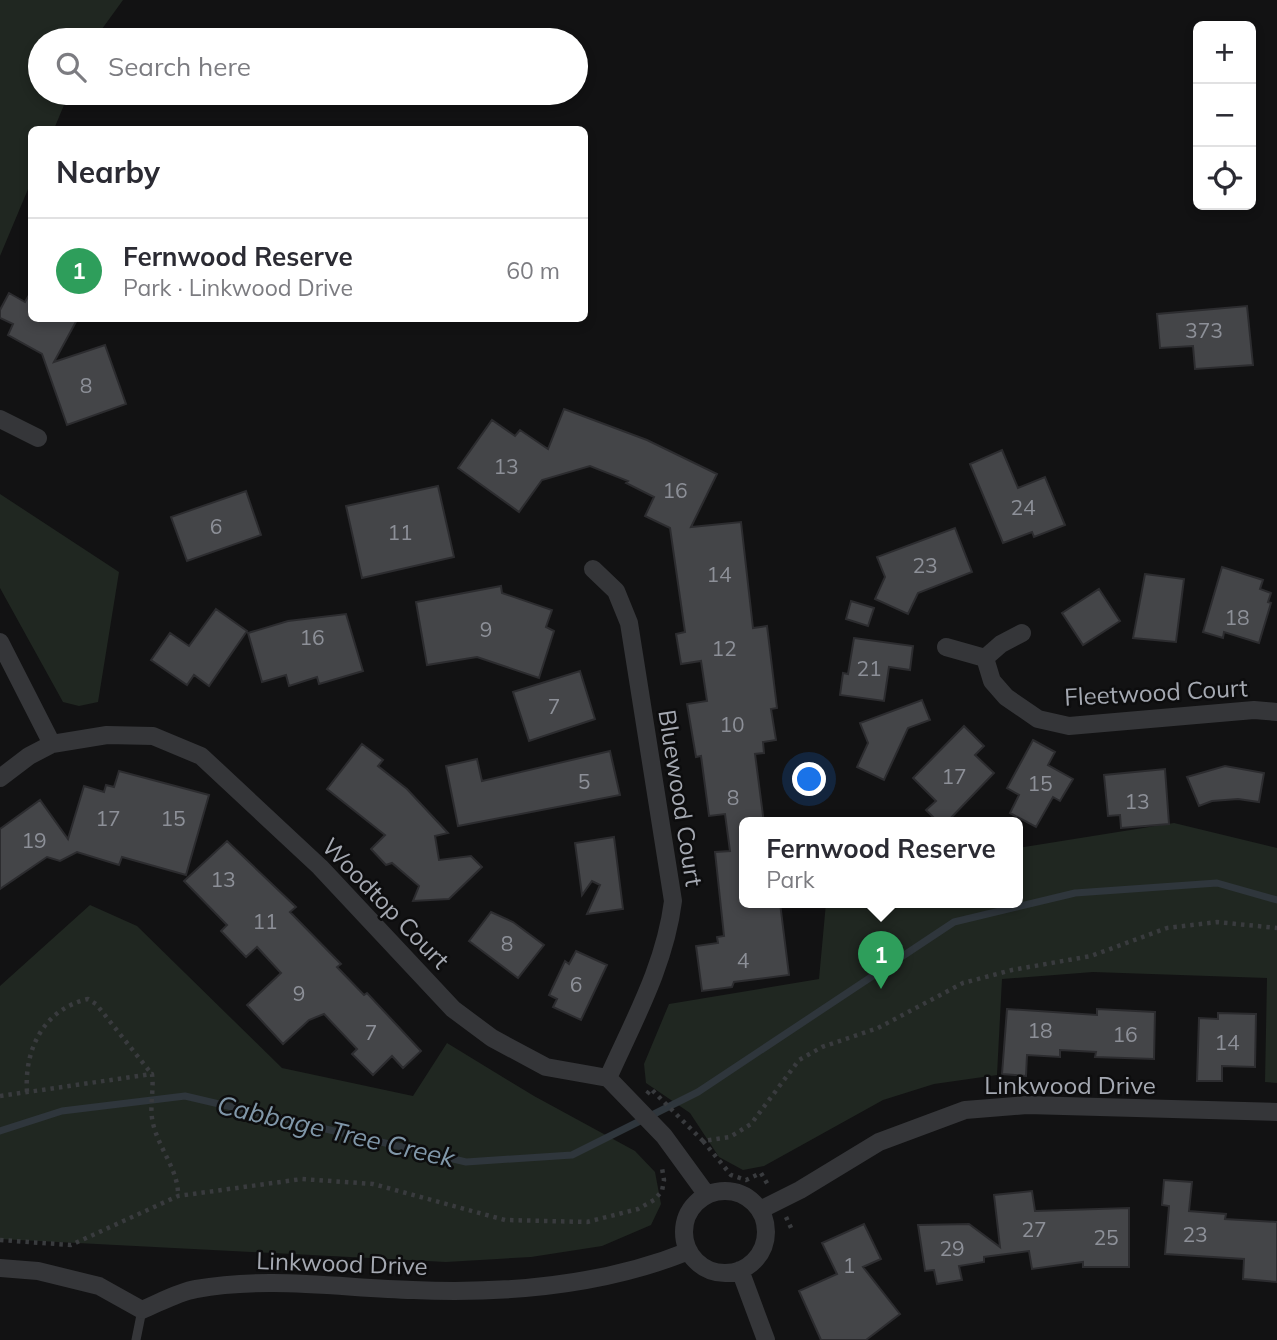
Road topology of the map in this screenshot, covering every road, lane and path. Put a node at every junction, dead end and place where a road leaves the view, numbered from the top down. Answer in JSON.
{"nodes":[{"id":1,"x":0,"y":419,"type":"edge"},
{"id":2,"x":38,"y":438,"type":"dead end"},
{"id":3,"x":593,"y":569,"type":"dead end"},
{"id":4,"x":1023,"y":633,"type":"dead end"},
{"id":5,"x":0,"y":642,"type":"edge"},
{"id":6,"x":946,"y":647,"type":"dead end"},
{"id":7,"x":985,"y":658,"type":"junction"},
{"id":8,"x":1277,"y":712,"type":"edge"},
{"id":9,"x":52,"y":744,"type":"junction"},
{"id":10,"x":0,"y":778,"type":"edge"},
{"id":11,"x":1277,"y":928,"type":"edge"},
{"id":12,"x":152,"y":1074,"type":"junction"},
{"id":13,"x":608,"y":1078,"type":"junction"},
{"id":14,"x":651,"y":1089,"type":"dead end"},
{"id":15,"x":27,"y":1092,"type":"junction"},
{"id":16,"x":0,"y":1096,"type":"edge"},
{"id":17,"x":1277,"y":1112,"type":"edge"},
{"id":18,"x":703,"y":1141,"type":"junction"},
{"id":19,"x":656,"y":1161,"type":"dead end"},
{"id":20,"x":707,"y":1195,"type":"junction"},
{"id":21,"x":178,"y":1196,"type":"junction"},
{"id":22,"x":778,"y":1202,"type":"junction"},
{"id":23,"x":760,"y":1210,"type":"junction"},
{"id":24,"x":792,"y":1230,"type":"dead end"},
{"id":25,"x":0,"y":1240,"type":"edge"},
{"id":26,"x":689,"y":1251,"type":"junction"},
{"id":27,"x":0,"y":1268,"type":"edge"},
{"id":28,"x":740,"y":1270,"type":"junction"},
{"id":29,"x":142,"y":1310,"type":"junction"},
{"id":30,"x":136,"y":1340,"type":"edge"},
{"id":31,"x":766,"y":1340,"type":"edge"}],
"edges":[{"from":1,"to":2,"type":"street"},
{"from":3,"to":13,"type":"street","name":"Bluewood Court"},
{"from":4,"to":7,"type":"street"},
{"from":5,"to":9,"type":"street"},
{"from":6,"to":7,"type":"street"},
{"from":7,"to":8,"type":"street","name":"Fleetwood Court"},
{"from":9,"to":10,"type":"street","name":"Woodtop Court"},
{"from":9,"to":13,"type":"street","name":"Woodtop Court"},
{"from":11,"to":18,"type":"path"},
{"from":12,"to":15,"type":"path"},
{"from":12,"to":15,"type":"path"},
{"from":12,"to":21,"type":"path"},
{"from":13,"to":20,"type":"street"},
{"from":14,"to":18,"type":"path"},
{"from":15,"to":16,"type":"path"},
{"from":17,"to":22,"type":"street","name":"Linkwood Drive"},
{"from":18,"to":22,"type":"path"},
{"from":19,"to":21,"type":"path"},
{"from":20,"to":23,"type":"street"},
{"from":20,"to":26,"type":"street"},
{"from":21,"to":25,"type":"path"},
{"from":22,"to":23,"type":"street","name":"Linkwood Drive"},
{"from":22,"to":24,"type":"path"},
{"from":23,"to":28,"type":"street"},
{"from":26,"to":28,"type":"street"},
{"from":26,"to":29,"type":"street","name":"Linkwood Drive"},
{"from":27,"to":29,"type":"street"},
{"from":28,"to":31,"type":"street"},
{"from":29,"to":30,"type":"lane"}]}
